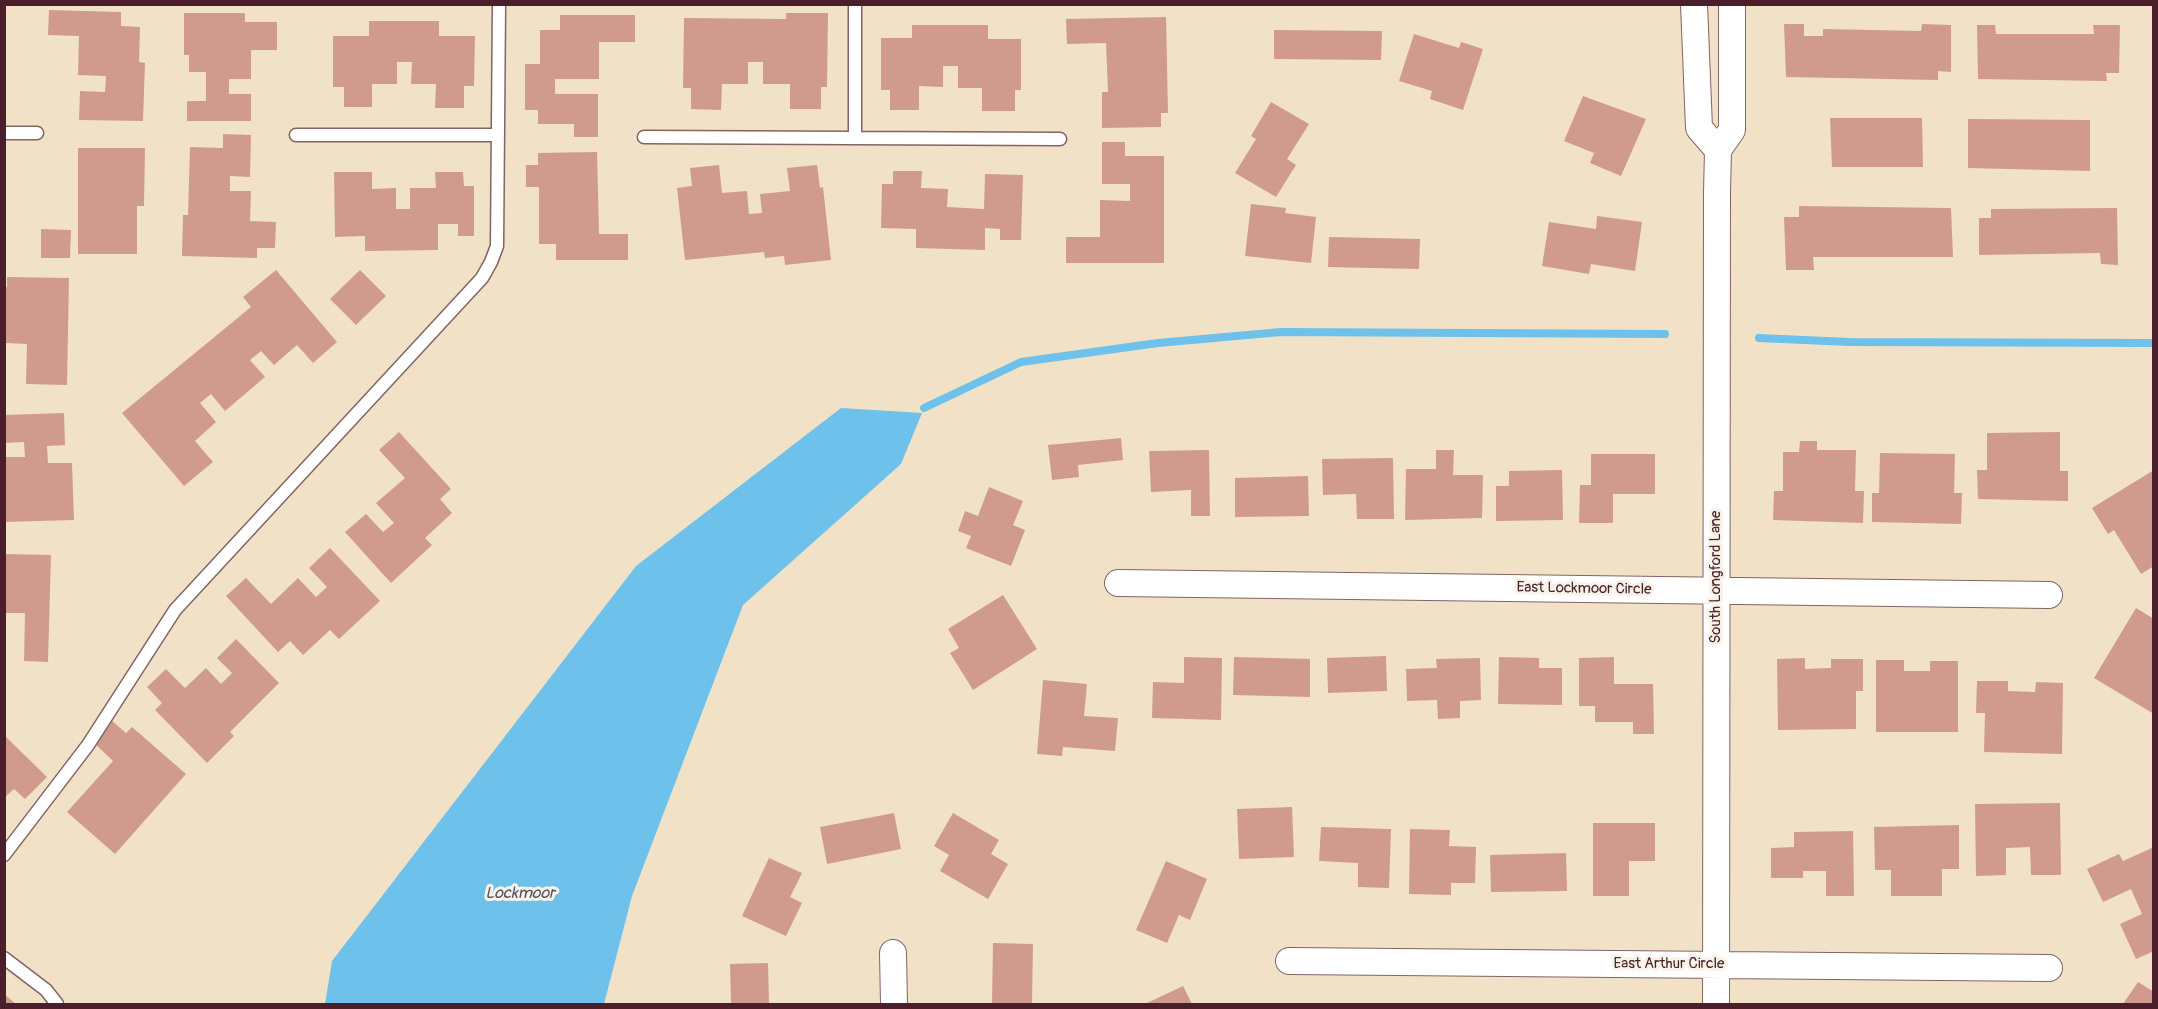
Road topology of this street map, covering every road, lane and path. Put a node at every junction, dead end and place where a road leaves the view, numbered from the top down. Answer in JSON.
{"nodes":[{"id":1,"x":499,"y":4,"type":"edge"},
{"id":2,"x":855,"y":4,"type":"edge"},
{"id":3,"x":1694,"y":4,"type":"edge"},
{"id":4,"x":1732,"y":4,"type":"edge"},
{"id":5,"x":4,"y":133,"type":"edge"},
{"id":6,"x":37,"y":133,"type":"dead end"},
{"id":7,"x":296,"y":135,"type":"dead end"},
{"id":8,"x":497,"y":135,"type":"junction"},
{"id":9,"x":644,"y":137,"type":"dead end"},
{"id":10,"x":855,"y":138,"type":"junction"},
{"id":11,"x":1060,"y":139,"type":"dead end"},
{"id":12,"x":1718,"y":150,"type":"junction"},
{"id":13,"x":1118,"y":583,"type":"dead end"},
{"id":14,"x":1716,"y":591,"type":"junction"},
{"id":15,"x":2049,"y":595,"type":"dead end"},
{"id":16,"x":4,"y":855,"type":"edge"},
{"id":17,"x":893,"y":953,"type":"dead end"},
{"id":18,"x":4,"y":958,"type":"edge"},
{"id":19,"x":1289,"y":961,"type":"dead end"},
{"id":20,"x":1717,"y":964,"type":"junction"},
{"id":21,"x":2049,"y":968,"type":"dead end"},
{"id":22,"x":57,"y":1005,"type":"edge"},
{"id":23,"x":894,"y":1005,"type":"edge"},
{"id":24,"x":1716,"y":1005,"type":"edge"}],
"edges":[{"from":1,"to":8,"type":"lane"},
{"from":2,"to":10,"type":"lane"},
{"from":3,"to":12,"type":"street"},
{"from":4,"to":12,"type":"street","name":"South Longford Lane"},
{"from":5,"to":6,"type":"lane"},
{"from":7,"to":8,"type":"lane"},
{"from":8,"to":16,"type":"lane"},
{"from":9,"to":10,"type":"lane"},
{"from":10,"to":11,"type":"lane"},
{"from":12,"to":14,"type":"street","name":"South Longford Lane"},
{"from":13,"to":14,"type":"street","name":"East Lockmoor Circle"},
{"from":14,"to":15,"type":"street","name":"East Lockmoor Circle"},
{"from":14,"to":20,"type":"street","name":"South Longford Lane"},
{"from":17,"to":23,"type":"street"},
{"from":18,"to":22,"type":"lane"},
{"from":19,"to":20,"type":"street","name":"East Arthur Circle"},
{"from":20,"to":21,"type":"street","name":"East Arthur Circle"},
{"from":20,"to":24,"type":"street","name":"South Longford Lane"}]}
